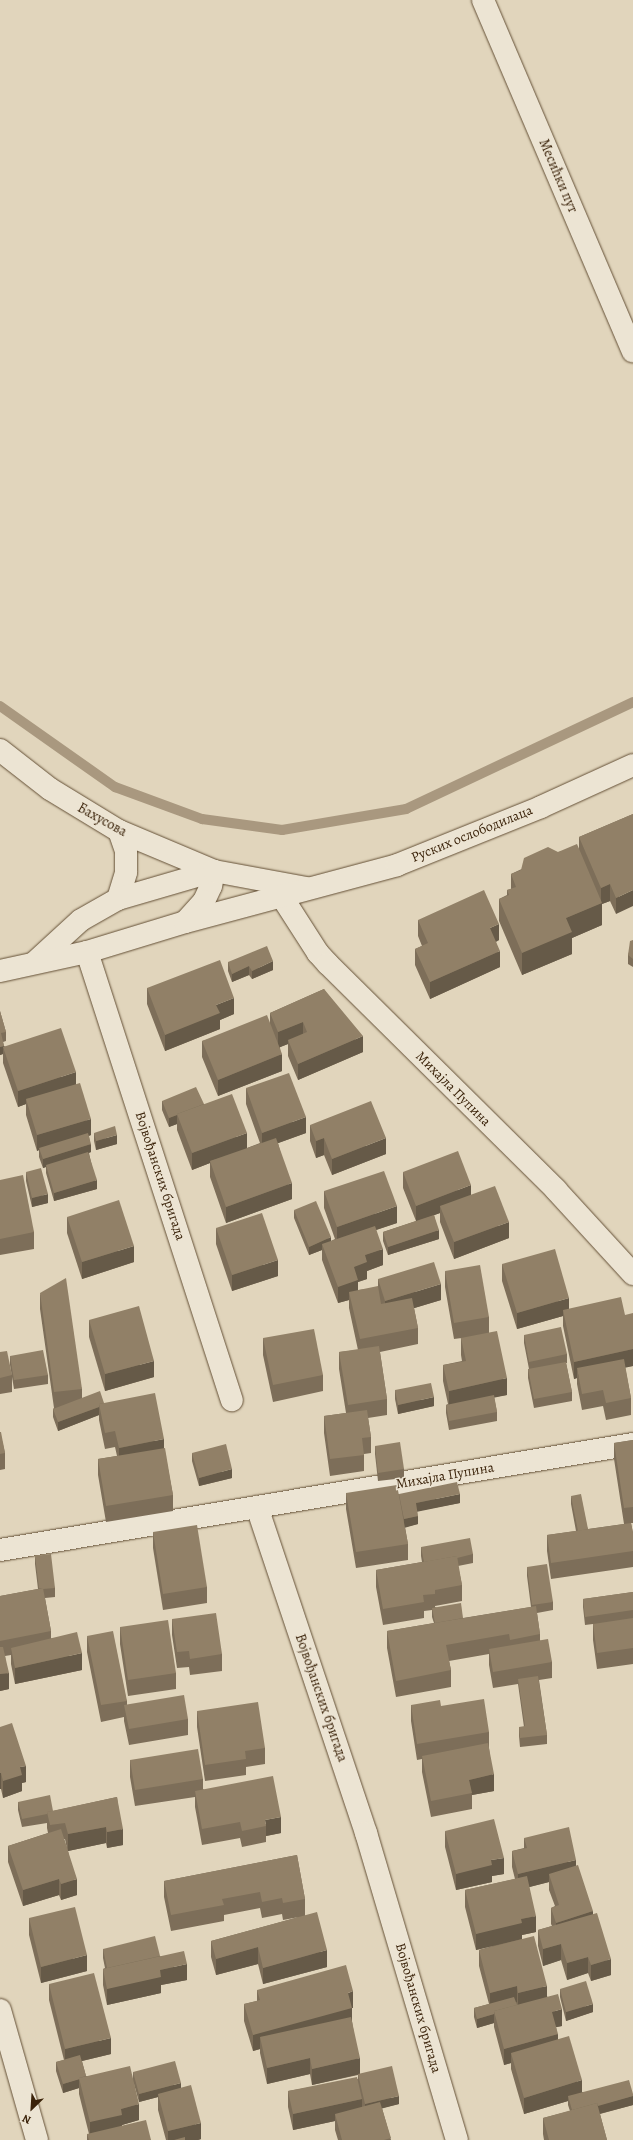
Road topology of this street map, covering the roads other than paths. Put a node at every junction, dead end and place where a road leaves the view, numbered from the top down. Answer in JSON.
{"nodes":[{"id":1,"x":483,"y":0,"type":"edge"},
{"id":2,"x":633,"y":351,"type":"edge"},
{"id":3,"x":0,"y":750,"type":"edge"},
{"id":4,"x":633,"y":765,"type":"edge"},
{"id":5,"x":119,"y":831,"type":"junction"},
{"id":6,"x":214,"y":870,"type":"junction"},
{"id":7,"x":306,"y":888,"type":"junction"},
{"id":8,"x":282,"y":897,"type":"junction"},
{"id":9,"x":118,"y":900,"type":"junction"},
{"id":10,"x":185,"y":922,"type":"junction"},
{"id":11,"x":87,"y":952,"type":"junction"},
{"id":12,"x":34,"y":962,"type":"junction"},
{"id":13,"x":0,"y":970,"type":"edge"},
{"id":14,"x":633,"y":1274,"type":"edge"},
{"id":15,"x":232,"y":1400,"type":"dead end"},
{"id":16,"x":633,"y":1444,"type":"edge"},
{"id":17,"x":257,"y":1507,"type":"junction"},
{"id":18,"x":0,"y":1550,"type":"edge"},
{"id":19,"x":0,"y":2010,"type":"edge"},
{"id":20,"x":37,"y":2140,"type":"edge"},
{"id":21,"x":457,"y":2140,"type":"edge"}],
"edges":[{"from":1,"to":2,"type":"street","name":"Месићки пут"},
{"from":3,"to":5,"type":"street","name":"Бахусова"},
{"from":4,"to":7,"type":"street","name":"Руских ослободилаца"},
{"from":5,"to":6,"type":"street","name":"Бахусова"},
{"from":5,"to":9,"type":"street"},
{"from":6,"to":7,"type":"street","name":"Руских ослободилаца"},
{"from":6,"to":9,"type":"street","name":"Руских ослободилаца"},
{"from":6,"to":10,"type":"street"},
{"from":7,"to":8,"type":"street","name":"Руских ослободилаца"},
{"from":8,"to":10,"type":"street","name":"Руских ослободилаца"},
{"from":8,"to":14,"type":"street","name":"Михајла Пупина"},
{"from":9,"to":12,"type":"street","name":"Руских ослободилаца"},
{"from":10,"to":11,"type":"street","name":"Руских ослободилаца"},
{"from":11,"to":12,"type":"street","name":"Руских ослободилаца"},
{"from":11,"to":15,"type":"street","name":"Војвођанских бригада"},
{"from":12,"to":13,"type":"street","name":"Руских ослободилаца"},
{"from":16,"to":17,"type":"street","name":"Михајла Пупина"},
{"from":17,"to":18,"type":"street"},
{"from":17,"to":21,"type":"street","name":"Војвођанских бригада"},
{"from":19,"to":20,"type":"street"}]}
